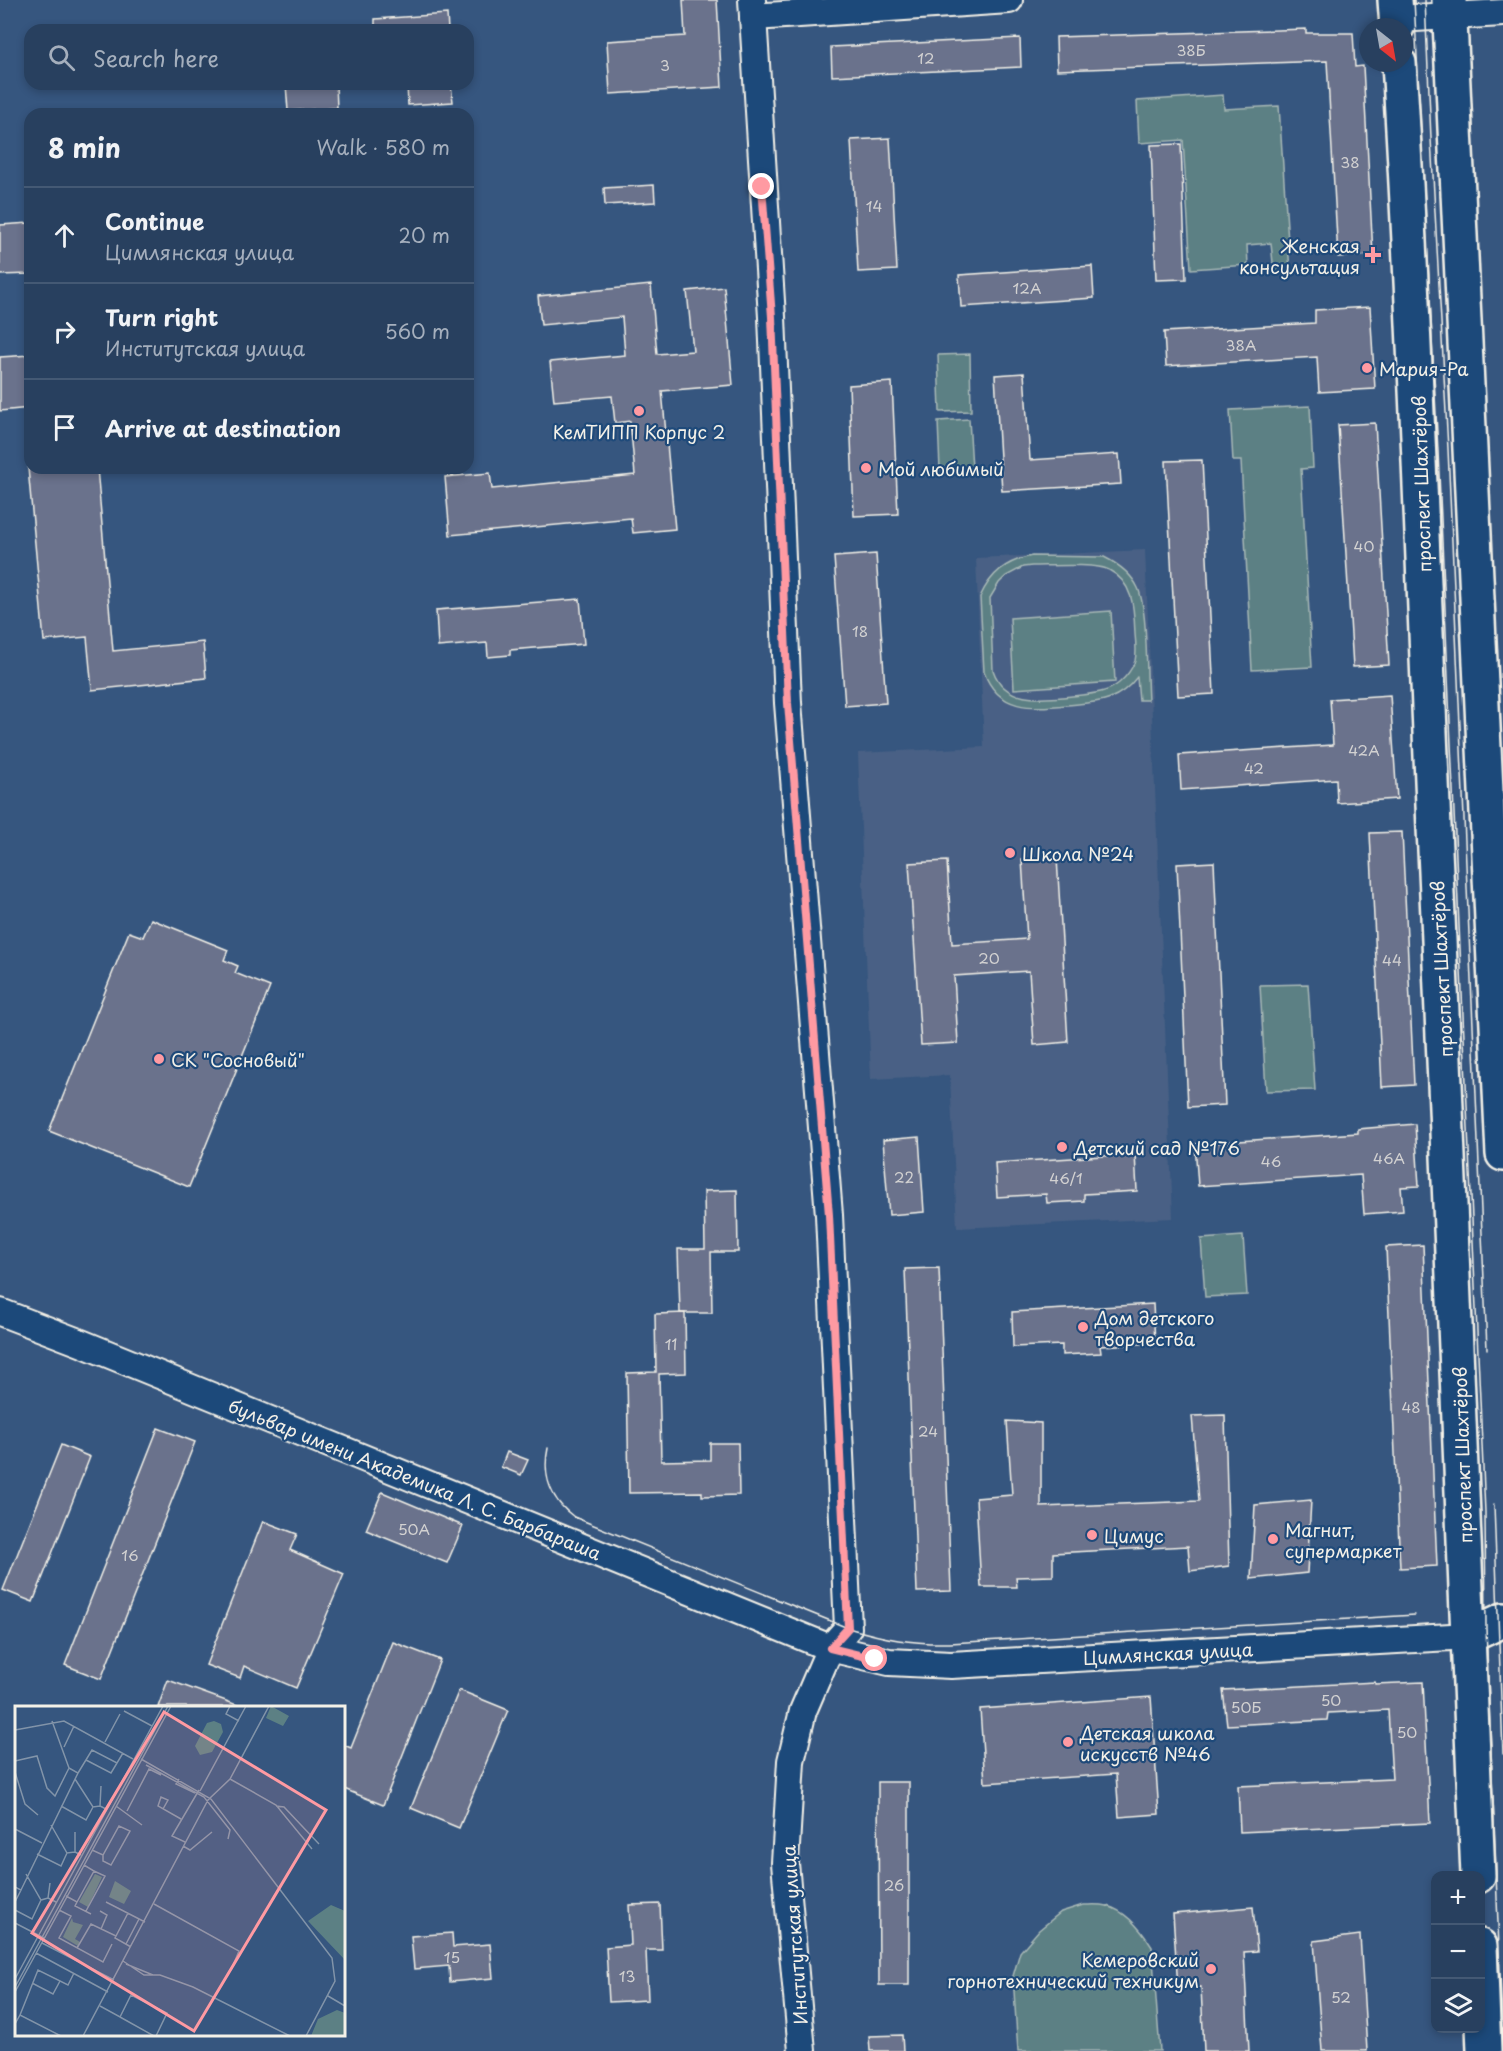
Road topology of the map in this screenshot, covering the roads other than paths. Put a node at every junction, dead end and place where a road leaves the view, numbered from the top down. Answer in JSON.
{"nodes":[{"id":1,"x":1008,"y":0,"type":"edge"},
{"id":2,"x":1449,"y":8,"type":"edge"},
{"id":3,"x":752,"y":9,"type":"edge"},
{"id":4,"x":1503,"y":13,"type":"edge"},
{"id":5,"x":1396,"y":15,"type":"edge"},
{"id":6,"x":1401,"y":72,"type":"edge"},
{"id":7,"x":1503,"y":1154,"type":"edge"},
{"id":8,"x":0,"y":1312,"type":"edge"},
{"id":9,"x":1503,"y":1620,"type":"edge"},
{"id":10,"x":1469,"y":1636,"type":"junction"},
{"id":11,"x":830,"y":1648,"type":"junction"},
{"id":12,"x":1478,"y":1871,"type":"edge"},
{"id":13,"x":1482,"y":1979,"type":"edge"},
{"id":14,"x":802,"y":2051,"type":"edge"},
{"id":15,"x":1485,"y":2051,"type":"edge"}],
"edges":[{"from":1,"to":3,"type":"street"},
{"from":2,"to":4,"type":"street"},
{"from":2,"to":5,"type":"street"},
{"from":2,"to":7,"type":"main road"},
{"from":3,"to":11,"type":"street","name":"Институтская улица"},
{"from":6,"to":10,"type":"main road","name":"проспект Шахтёров"},
{"from":8,"to":11,"type":"street","name":"бульвар имени Академика Л. С. Барбараша"},
{"from":9,"to":10,"type":"main road","name":"Цимлянская улица"},
{"from":10,"to":11,"type":"street","name":"Цимлянская улица"},
{"from":10,"to":12,"type":"main road","name":"проспект Шахтёров"},
{"from":11,"to":14,"type":"street","name":"Институтская улица"},
{"from":13,"to":15,"type":"main road"}]}
